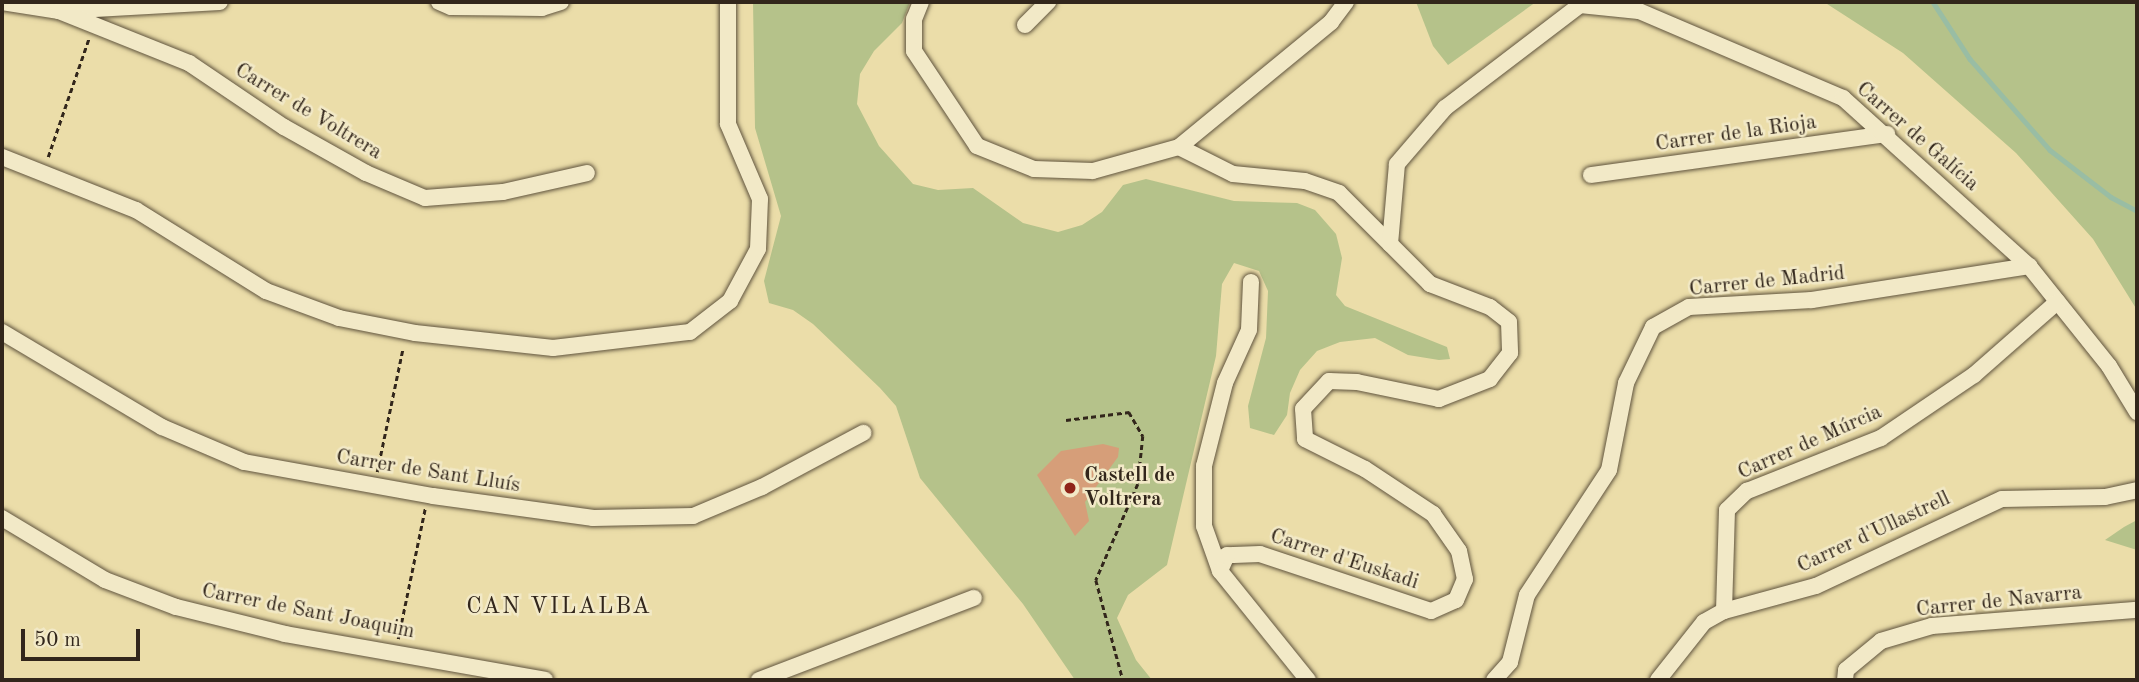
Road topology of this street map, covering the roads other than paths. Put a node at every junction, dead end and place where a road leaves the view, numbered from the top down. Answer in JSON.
{"nodes":[{"id":1,"x":2,"y":2,"type":"edge"},
{"id":2,"x":220,"y":2,"type":"edge"},
{"id":3,"x":439,"y":2,"type":"edge"},
{"id":4,"x":561,"y":2,"type":"edge"},
{"id":5,"x":728,"y":2,"type":"edge"},
{"id":6,"x":921,"y":2,"type":"edge"},
{"id":7,"x":1048,"y":2,"type":"edge"},
{"id":8,"x":1346,"y":2,"type":"edge"},
{"id":9,"x":59,"y":11,"type":"junction"},
{"id":10,"x":1025,"y":26,"type":"dead end"},
{"id":11,"x":1887,"y":134,"type":"junction"},
{"id":12,"x":1180,"y":147,"type":"junction"},
{"id":13,"x":2,"y":157,"type":"edge"},
{"id":14,"x":587,"y":173,"type":"dead end"},
{"id":15,"x":1591,"y":175,"type":"dead end"},
{"id":16,"x":1390,"y":244,"type":"junction"},
{"id":17,"x":2029,"y":266,"type":"junction"},
{"id":18,"x":1251,"y":282,"type":"dead end"},
{"id":19,"x":2057,"y":302,"type":"junction"},
{"id":20,"x":2,"y":332,"type":"edge"},
{"id":21,"x":2137,"y":412,"type":"edge"},
{"id":22,"x":863,"y":433,"type":"dead end"},
{"id":23,"x":2137,"y":490,"type":"edge"},
{"id":24,"x":2,"y":518,"type":"edge"},
{"id":25,"x":1220,"y":570,"type":"junction"},
{"id":26,"x":974,"y":598,"type":"dead end"},
{"id":27,"x":2137,"y":610,"type":"edge"},
{"id":28,"x":1724,"y":611,"type":"junction"},
{"id":29,"x":460,"y":663,"type":"junction"},
{"id":30,"x":470,"y":680,"type":"edge"},
{"id":31,"x":545,"y":680,"type":"edge"},
{"id":32,"x":759,"y":680,"type":"edge"},
{"id":33,"x":1308,"y":680,"type":"edge"},
{"id":34,"x":1494,"y":680,"type":"edge"},
{"id":35,"x":1658,"y":680,"type":"edge"},
{"id":36,"x":1845,"y":680,"type":"edge"}],
"edges":[{"from":1,"to":9,"type":"street"},
{"from":2,"to":9,"type":"street"},
{"from":3,"to":4,"type":"street"},
{"from":5,"to":13,"type":"street"},
{"from":6,"to":12,"type":"street"},
{"from":7,"to":10,"type":"street"},
{"from":8,"to":12,"type":"street"},
{"from":9,"to":14,"type":"street","name":"Carrer de Voltrera"},
{"from":11,"to":15,"type":"street","name":"Carrer de la Rioja"},
{"from":11,"to":16,"type":"street","name":"Carrer de Galícia"},
{"from":11,"to":17,"type":"street","name":"Carrer de Galícia"},
{"from":12,"to":16,"type":"street","name":"Carrer d'Euskadi"},
{"from":16,"to":25,"type":"street","name":"Carrer d'Euskadi"},
{"from":17,"to":19,"type":"street","name":"Carrer de Galícia"},
{"from":17,"to":34,"type":"street","name":"Carrer de Madrid"},
{"from":18,"to":25,"type":"street"},
{"from":19,"to":21,"type":"street","name":"Carrer de Galícia"},
{"from":19,"to":28,"type":"street","name":"Carrer de Múrcia"},
{"from":20,"to":22,"type":"street","name":"Carrer de Sant Lluís"},
{"from":23,"to":28,"type":"street","name":"Carrer d'Ullastrell"},
{"from":24,"to":29,"type":"street","name":"Carrer de Sant Joaquim"},
{"from":25,"to":33,"type":"street"},
{"from":26,"to":32,"type":"street"},
{"from":27,"to":36,"type":"street","name":"Carrer de Navarra"},
{"from":28,"to":35,"type":"street","name":"Carrer d'Ullastrell"},
{"from":29,"to":30,"type":"street"},
{"from":29,"to":31,"type":"street","name":"Carrer de Sant Joaquim"}]}
